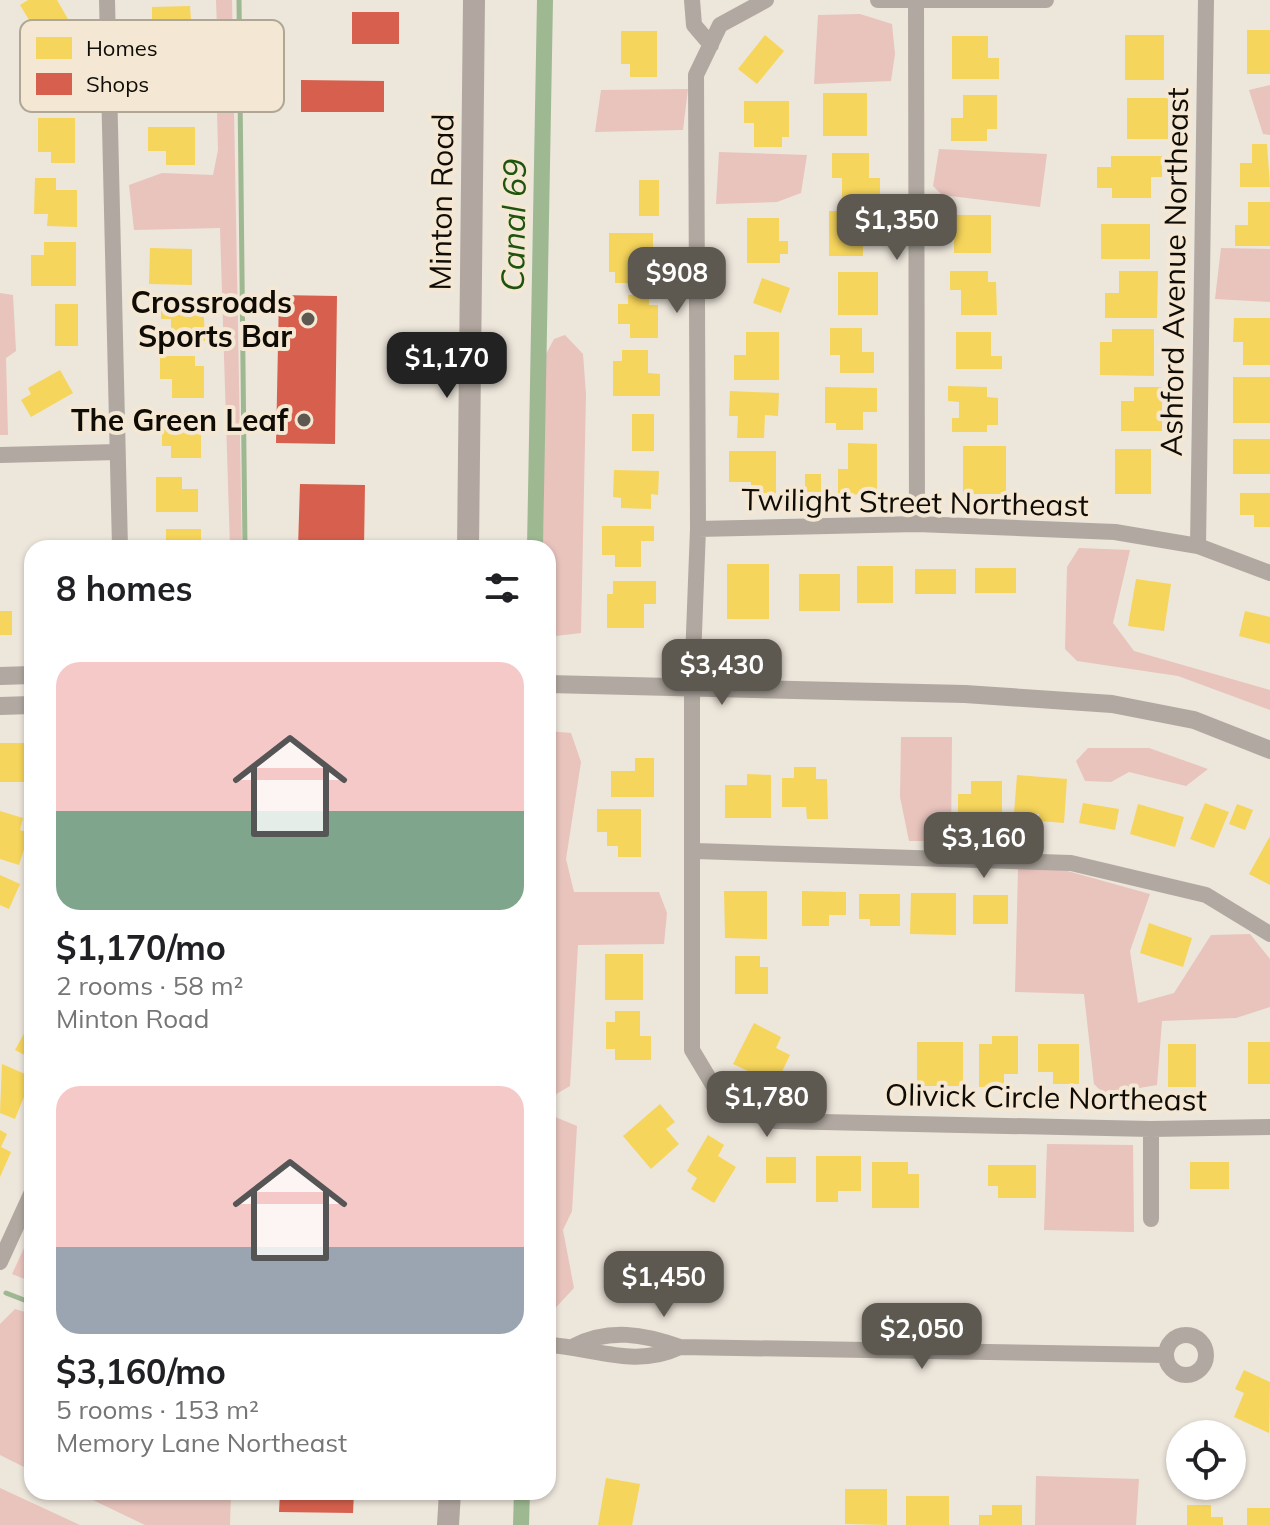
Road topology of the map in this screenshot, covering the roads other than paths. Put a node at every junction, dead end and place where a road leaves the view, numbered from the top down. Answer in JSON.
{"nodes":[{"id":1,"x":107,"y":0,"type":"edge"},
{"id":2,"x":474,"y":0,"type":"edge"},
{"id":3,"x":692,"y":0,"type":"edge"},
{"id":4,"x":766,"y":0,"type":"edge"},
{"id":5,"x":878,"y":0,"type":"edge"},
{"id":6,"x":1046,"y":0,"type":"edge"},
{"id":7,"x":1206,"y":0,"type":"edge"},
{"id":8,"x":916,"y":1,"type":"edge"},
{"id":9,"x":741,"y":6,"type":"edge"},
{"id":10,"x":107,"y":20,"type":"edge"},
{"id":11,"x":711,"y":45,"type":"junction"},
{"id":12,"x":109,"y":112,"type":"edge"},
{"id":13,"x":117,"y":452,"type":"junction"},
{"id":14,"x":0,"y":455,"type":"edge"},
{"id":15,"x":917,"y":524,"type":"junction"},
{"id":16,"x":698,"y":529,"type":"junction"},
{"id":17,"x":120,"y":540,"type":"edge"},
{"id":18,"x":468,"y":540,"type":"edge"},
{"id":19,"x":1198,"y":546,"type":"junction"},
{"id":20,"x":1270,"y":573,"type":"edge"},
{"id":21,"x":24,"y":675,"type":"edge"},
{"id":22,"x":0,"y":676,"type":"edge"},
{"id":23,"x":556,"y":684,"type":"edge"},
{"id":24,"x":692,"y":685,"type":"junction"},
{"id":25,"x":24,"y":705,"type":"edge"},
{"id":26,"x":0,"y":706,"type":"edge"},
{"id":27,"x":1270,"y":750,"type":"edge"},
{"id":28,"x":695,"y":851,"type":"junction"},
{"id":29,"x":1270,"y":934,"type":"edge"},
{"id":30,"x":1270,"y":1127,"type":"edge"},
{"id":31,"x":1151,"y":1129,"type":"junction"},
{"id":32,"x":24,"y":1210,"type":"edge"},
{"id":33,"x":1151,"y":1219,"type":"dead end"},
{"id":34,"x":0,"y":1262,"type":"edge"},
{"id":35,"x":625,"y":1335,"type":"junction"},
{"id":36,"x":556,"y":1345,"type":"edge"},
{"id":37,"x":574,"y":1346,"type":"junction"},
{"id":38,"x":680,"y":1347,"type":"junction"},
{"id":39,"x":625,"y":1355,"type":"junction"},
{"id":40,"x":1165,"y":1355,"type":"dead end"},
{"id":41,"x":450,"y":1500,"type":"edge"},
{"id":42,"x":448,"y":1525,"type":"edge"}],
"edges":[{"from":1,"to":10,"type":"street"},
{"from":2,"to":18,"type":"main road","name":"Minton Road"},
{"from":3,"to":11,"type":"street"},
{"from":4,"to":9,"type":"street","name":"Olivick Circle Northeast"},
{"from":5,"to":8,"type":"street"},
{"from":6,"to":8,"type":"street"},
{"from":7,"to":19,"type":"street","name":"Ashford Avenue Northeast"},
{"from":8,"to":15,"type":"street"},
{"from":9,"to":11,"type":"street","name":"Olivick Circle Northeast"},
{"from":11,"to":16,"type":"street","name":"Olivick Circle Northeast"},
{"from":12,"to":13,"type":"street"},
{"from":13,"to":14,"type":"street"},
{"from":13,"to":17,"type":"street"},
{"from":15,"to":16,"type":"street","name":"Twilight Street Northeast"},
{"from":15,"to":19,"type":"street","name":"Twilight Street Northeast"},
{"from":16,"to":24,"type":"street","name":"Olivick Circle Northeast"},
{"from":19,"to":20,"type":"street","name":"Twilight Street Northeast"},
{"from":21,"to":22,"type":"street"},
{"from":23,"to":24,"type":"street"},
{"from":24,"to":27,"type":"street"},
{"from":24,"to":28,"type":"street","name":"Olivick Circle Northeast"},
{"from":25,"to":26,"type":"street"},
{"from":28,"to":29,"type":"street"},
{"from":28,"to":31,"type":"street","name":"Olivick Circle Northeast"},
{"from":30,"to":31,"type":"street","name":"Olivick Circle Northeast"},
{"from":31,"to":33,"type":"street"},
{"from":32,"to":34,"type":"street"},
{"from":35,"to":37,"type":"street"},
{"from":35,"to":38,"type":"street"},
{"from":35,"to":39,"type":"street"},
{"from":36,"to":37,"type":"street"},
{"from":37,"to":39,"type":"street"},
{"from":38,"to":39,"type":"street"},
{"from":38,"to":40,"type":"street"},
{"from":41,"to":42,"type":"main road"}]}
